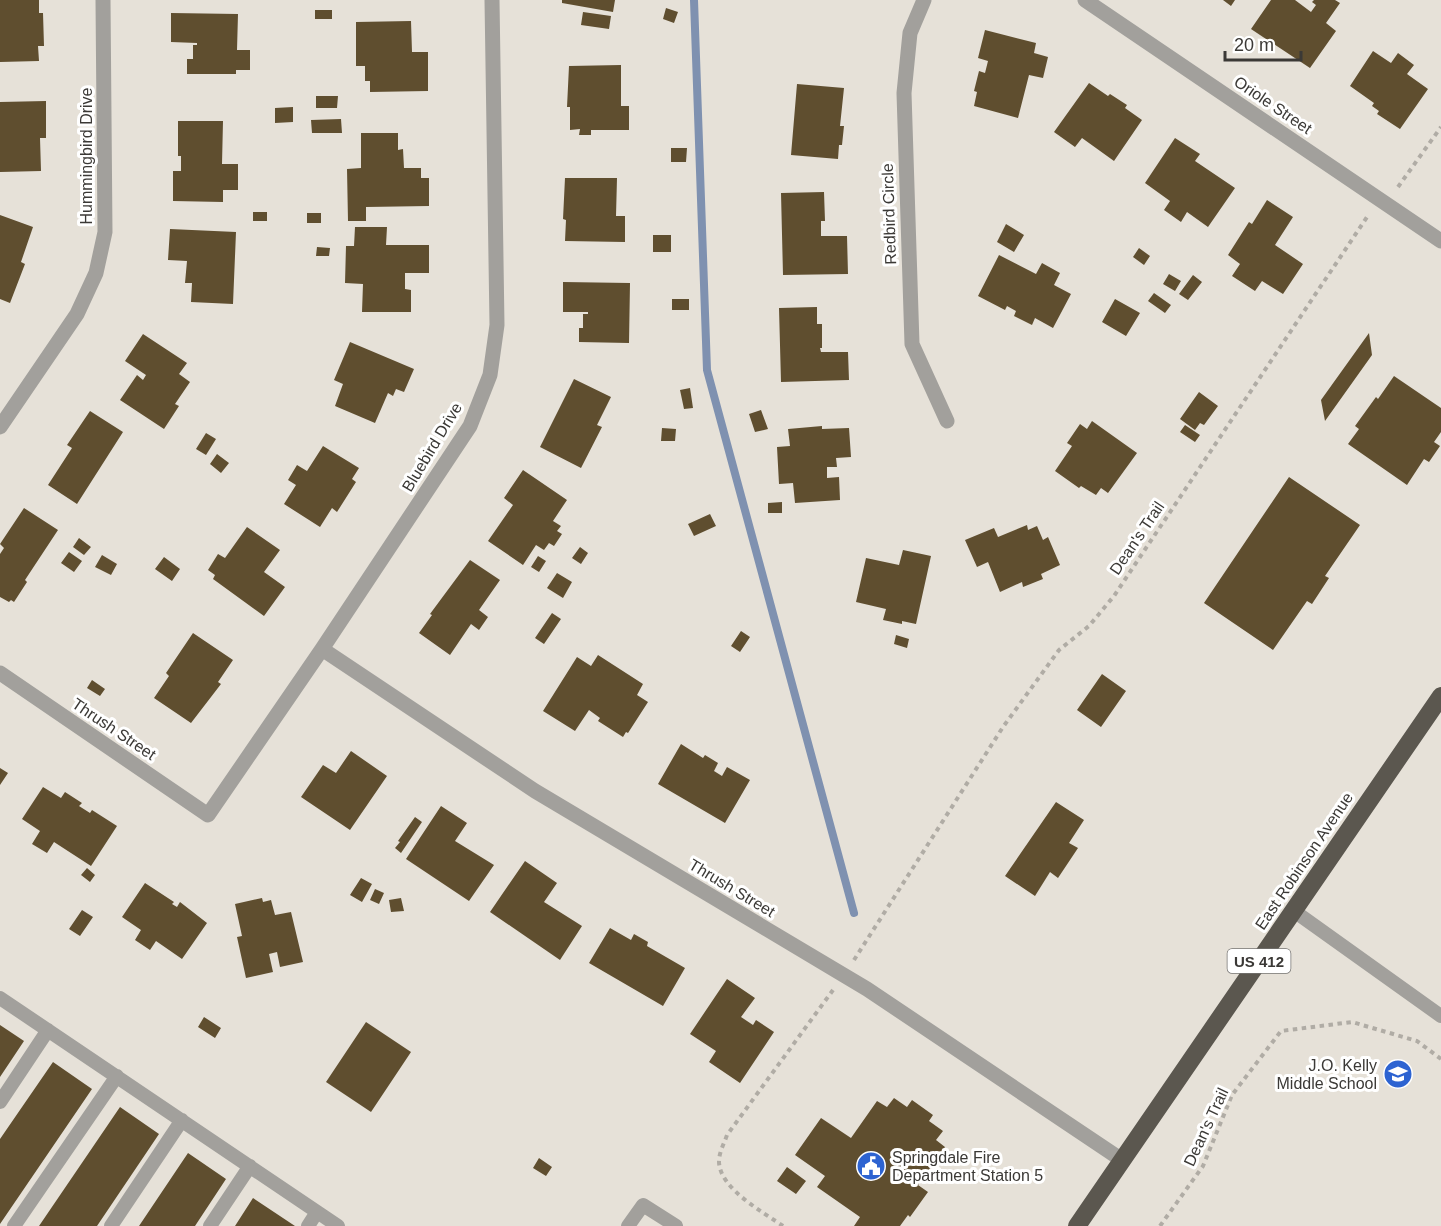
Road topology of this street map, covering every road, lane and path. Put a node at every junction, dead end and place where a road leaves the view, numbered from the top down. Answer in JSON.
{"nodes":[{"id":1,"x":103,"y":0,"type":"edge"},
{"id":2,"x":492,"y":0,"type":"edge"},
{"id":3,"x":924,"y":0,"type":"edge"},
{"id":4,"x":1085,"y":0,"type":"edge"},
{"id":5,"x":1441,"y":127,"type":"edge"},
{"id":6,"x":1385,"y":202,"type":"junction"},
{"id":7,"x":1441,"y":241,"type":"edge"},
{"id":8,"x":947,"y":421,"type":"dead end"},
{"id":9,"x":0,"y":428,"type":"edge"},
{"id":10,"x":322,"y":649,"type":"junction"},
{"id":11,"x":0,"y":673,"type":"edge"},
{"id":12,"x":1441,"y":696,"type":"edge"},
{"id":13,"x":208,"y":815,"type":"joint"},
{"id":14,"x":1294,"y":911,"type":"junction"},
{"id":15,"x":852,"y":963,"type":"dead end"},
{"id":16,"x":834,"y":989,"type":"dead end"},
{"id":17,"x":0,"y":998,"type":"edge"},
{"id":18,"x":1441,"y":1016,"type":"edge"},
{"id":19,"x":48,"y":1030,"type":"junction"},
{"id":20,"x":1441,"y":1059,"type":"edge"},
{"id":21,"x":117,"y":1076,"type":"junction"},
{"id":22,"x":0,"y":1102,"type":"edge"},
{"id":23,"x":182,"y":1120,"type":"junction"},
{"id":24,"x":1122,"y":1160,"type":"junction"},
{"id":25,"x":250,"y":1166,"type":"junction"},
{"id":26,"x":317,"y":1212,"type":"junction"},
{"id":27,"x":14,"y":1226,"type":"edge"},
{"id":28,"x":111,"y":1226,"type":"edge"},
{"id":29,"x":210,"y":1226,"type":"edge"},
{"id":30,"x":308,"y":1226,"type":"edge"},
{"id":31,"x":338,"y":1226,"type":"edge"},
{"id":32,"x":628,"y":1226,"type":"edge"},
{"id":33,"x":676,"y":1226,"type":"edge"},
{"id":34,"x":783,"y":1226,"type":"edge"},
{"id":35,"x":1077,"y":1226,"type":"edge"},
{"id":36,"x":1160,"y":1226,"type":"edge"}],
"edges":[{"from":1,"to":9,"type":"street","name":"Hummingbird Drive"},
{"from":2,"to":10,"type":"street","name":"Bluebird Drive"},
{"from":3,"to":8,"type":"street","name":"Redbird Circle"},
{"from":4,"to":6,"type":"street","name":"Oriole Street"},
{"from":5,"to":6,"type":"path","name":"Dean's Trail"},
{"from":6,"to":7,"type":"street","name":"Oriole Street"},
{"from":6,"to":15,"type":"path","name":"Dean's Trail"},
{"from":10,"to":13,"type":"street","name":"Bluebird Drive"},
{"from":10,"to":24,"type":"street","name":"Thrush Street"},
{"from":11,"to":13,"type":"street","name":"Thrush Street"},
{"from":12,"to":14,"type":"highway","name":"East Robinson Avenue","number":"US 412"},
{"from":14,"to":18,"type":"lane"},
{"from":14,"to":24,"type":"highway","name":"East Robinson Avenue","number":"US 412"},
{"from":16,"to":34,"type":"path"},
{"from":17,"to":19,"type":"lane"},
{"from":19,"to":21,"type":"lane"},
{"from":19,"to":22,"type":"lane"},
{"from":20,"to":36,"type":"path","name":"Dean's Trail"},
{"from":21,"to":23,"type":"lane"},
{"from":21,"to":27,"type":"lane"},
{"from":23,"to":25,"type":"lane"},
{"from":23,"to":28,"type":"lane"},
{"from":24,"to":35,"type":"highway","name":"East Robinson Avenue","number":"US 412"},
{"from":25,"to":26,"type":"lane"},
{"from":25,"to":29,"type":"lane"},
{"from":26,"to":30,"type":"lane"},
{"from":26,"to":31,"type":"lane"},
{"from":32,"to":33,"type":"lane"}]}
